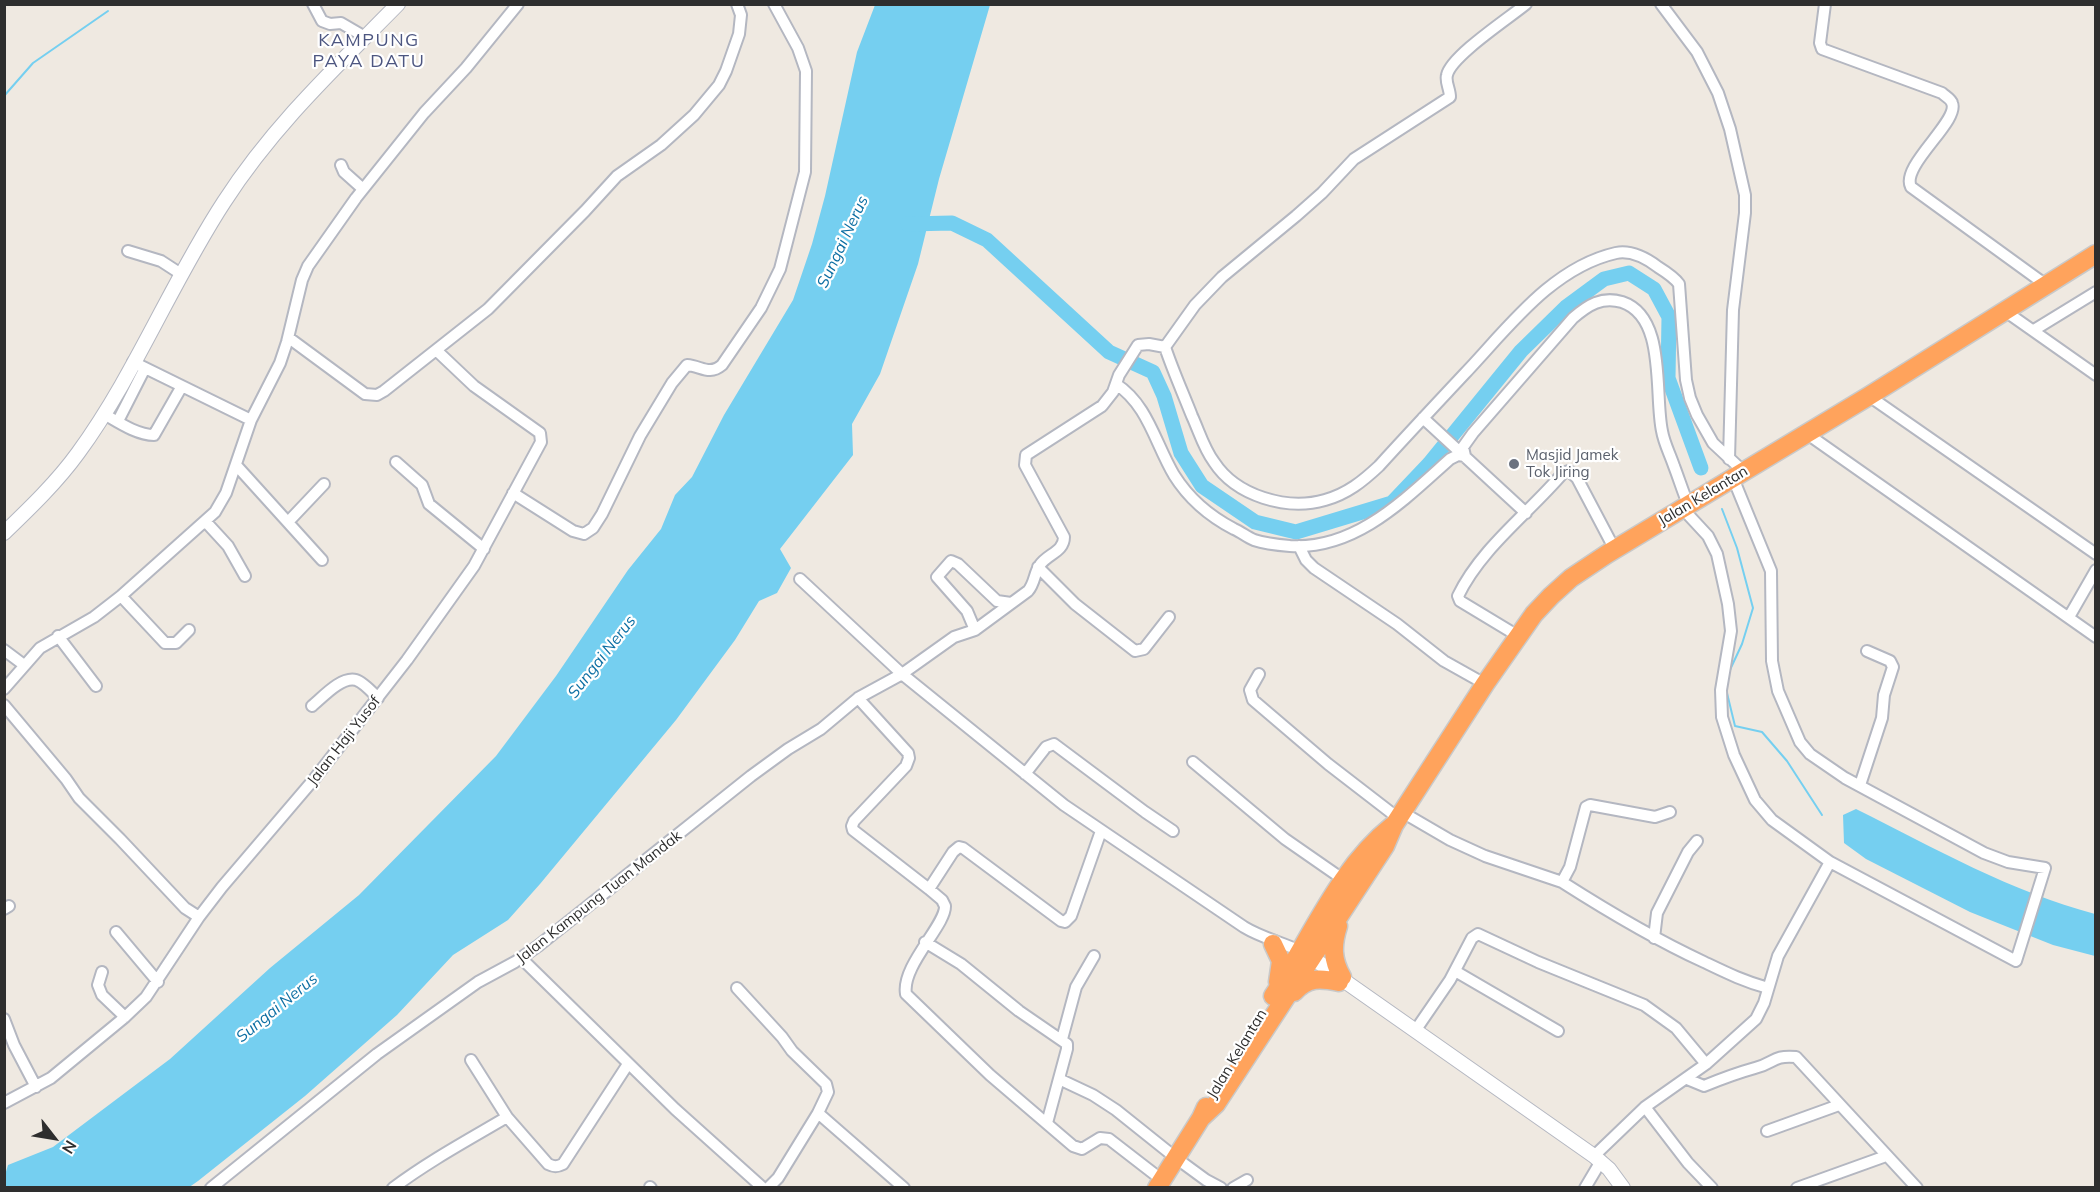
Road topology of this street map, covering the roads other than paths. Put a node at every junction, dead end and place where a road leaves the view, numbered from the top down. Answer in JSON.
{"nodes":[{"id":1,"x":313,"y":4,"type":"edge"},
{"id":2,"x":398,"y":4,"type":"edge"},
{"id":3,"x":518,"y":4,"type":"edge"},
{"id":4,"x":737,"y":4,"type":"edge"},
{"id":5,"x":774,"y":4,"type":"edge"},
{"id":6,"x":1526,"y":4,"type":"edge"},
{"id":7,"x":1825,"y":4,"type":"edge"},
{"id":8,"x":1666,"y":6,"type":"edge"},
{"id":9,"x":365,"y":38,"type":"junction"},
{"id":10,"x":341,"y":165,"type":"dead end"},
{"id":11,"x":363,"y":189,"type":"junction"},
{"id":12,"x":128,"y":251,"type":"dead end"},
{"id":13,"x":2096,"y":254,"type":"edge"},
{"id":14,"x":181,"y":274,"type":"junction"},
{"id":15,"x":2046,"y":285,"type":"junction"},
{"id":16,"x":2096,"y":292,"type":"edge"},
{"id":17,"x":2005,"y":311,"type":"junction"},
{"id":18,"x":2034,"y":330,"type":"junction"},
{"id":19,"x":289,"y":338,"type":"junction"},
{"id":20,"x":1165,"y":347,"type":"junction"},
{"id":21,"x":436,"y":350,"type":"junction"},
{"id":22,"x":139,"y":365,"type":"junction"},
{"id":23,"x":2096,"y":375,"type":"edge"},
{"id":24,"x":1117,"y":379,"type":"junction"},
{"id":25,"x":182,"y":386,"type":"junction"},
{"id":26,"x":1869,"y":396,"type":"junction"},
{"id":27,"x":104,"y":414,"type":"junction"},
{"id":28,"x":1423,"y":418,"type":"junction"},
{"id":29,"x":252,"y":420,"type":"junction"},
{"id":30,"x":118,"y":421,"type":"junction"},
{"id":31,"x":1806,"y":433,"type":"junction"},
{"id":32,"x":1463,"y":453,"type":"junction"},
{"id":33,"x":1729,"y":459,"type":"junction"},
{"id":34,"x":396,"y":462,"type":"dead end"},
{"id":35,"x":236,"y":465,"type":"junction"},
{"id":36,"x":1736,"y":476,"type":"junction"},
{"id":37,"x":324,"y":484,"type":"dead end"},
{"id":38,"x":513,"y":493,"type":"junction"},
{"id":39,"x":1687,"y":505,"type":"junction"},
{"id":40,"x":1526,"y":513,"type":"junction"},
{"id":41,"x":205,"y":521,"type":"junction"},
{"id":42,"x":288,"y":522,"type":"junction"},
{"id":43,"x":4,"y":533,"type":"edge"},
{"id":44,"x":1299,"y":546,"type":"junction"},
{"id":45,"x":484,"y":549,"type":"junction"},
{"id":46,"x":1615,"y":550,"type":"junction"},
{"id":47,"x":2096,"y":554,"type":"edge"},
{"id":48,"x":322,"y":560,"type":"dead end"},
{"id":49,"x":1038,"y":567,"type":"junction"},
{"id":50,"x":2096,"y":570,"type":"edge"},
{"id":51,"x":245,"y":576,"type":"dead end"},
{"id":52,"x":800,"y":579,"type":"dead end"},
{"id":53,"x":121,"y":596,"type":"junction"},
{"id":54,"x":1011,"y":603,"type":"junction"},
{"id":55,"x":1169,"y":617,"type":"dead end"},
{"id":56,"x":2069,"y":617,"type":"junction"},
{"id":57,"x":189,"y":630,"type":"dead end"},
{"id":58,"x":975,"y":630,"type":"junction"},
{"id":59,"x":58,"y":636,"type":"junction"},
{"id":60,"x":1518,"y":636,"type":"junction"},
{"id":61,"x":2096,"y":637,"type":"edge"},
{"id":62,"x":4,"y":650,"type":"edge"},
{"id":63,"x":1867,"y":651,"type":"dead end"},
{"id":64,"x":24,"y":665,"type":"junction"},
{"id":65,"x":902,"y":674,"type":"junction"},
{"id":66,"x":1259,"y":674,"type":"dead end"},
{"id":67,"x":1485,"y":684,"type":"junction"},
{"id":68,"x":96,"y":686,"type":"dead end"},
{"id":69,"x":4,"y":689,"type":"edge"},
{"id":70,"x":378,"y":698,"type":"junction"},
{"id":71,"x":858,"y":698,"type":"junction"},
{"id":72,"x":4,"y":705,"type":"edge"},
{"id":73,"x":312,"y":706,"type":"dead end"},
{"id":74,"x":1193,"y":762,"type":"dead end"},
{"id":75,"x":1024,"y":774,"type":"junction"},
{"id":76,"x":1860,"y":784,"type":"junction"},
{"id":77,"x":1670,"y":812,"type":"dead end"},
{"id":78,"x":1398,"y":818,"type":"junction"},
{"id":79,"x":1101,"y":831,"type":"junction"},
{"id":80,"x":1173,"y":831,"type":"dead end"},
{"id":81,"x":1697,"y":841,"type":"dead end"},
{"id":82,"x":1830,"y":862,"type":"junction"},
{"id":83,"x":1344,"y":880,"type":"junction"},
{"id":84,"x":1562,"y":882,"type":"junction"},
{"id":85,"x":930,"y":888,"type":"junction"},
{"id":86,"x":1346,"y":905,"type":"junction"},
{"id":87,"x":199,"y":918,"type":"junction"},
{"id":88,"x":116,"y":932,"type":"dead end"},
{"id":89,"x":1311,"y":933,"type":"junction"},
{"id":90,"x":1654,"y":938,"type":"junction"},
{"id":91,"x":925,"y":942,"type":"junction"},
{"id":92,"x":1273,"y":942,"type":"junction"},
{"id":93,"x":1094,"y":956,"type":"dead end"},
{"id":94,"x":1304,"y":957,"type":"junction"},
{"id":95,"x":521,"y":958,"type":"junction"},
{"id":96,"x":1455,"y":971,"type":"junction"},
{"id":97,"x":102,"y":972,"type":"dead end"},
{"id":98,"x":1342,"y":980,"type":"junction"},
{"id":99,"x":158,"y":981,"type":"junction"},
{"id":100,"x":737,"y":988,"type":"dead end"},
{"id":101,"x":1768,"y":988,"type":"junction"},
{"id":102,"x":1277,"y":989,"type":"junction"},
{"id":103,"x":1274,"y":1014,"type":"junction"},
{"id":104,"x":125,"y":1017,"type":"junction"},
{"id":105,"x":4,"y":1019,"type":"edge"},
{"id":106,"x":1415,"y":1031,"type":"junction"},
{"id":107,"x":1558,"y":1031,"type":"dead end"},
{"id":108,"x":1062,"y":1039,"type":"junction"},
{"id":109,"x":471,"y":1060,"type":"dead end"},
{"id":110,"x":628,"y":1064,"type":"junction"},
{"id":111,"x":1706,"y":1064,"type":"junction"},
{"id":112,"x":1059,"y":1079,"type":"junction"},
{"id":113,"x":1687,"y":1079,"type":"junction"},
{"id":114,"x":36,"y":1087,"type":"junction"},
{"id":115,"x":4,"y":1102,"type":"edge"},
{"id":116,"x":1839,"y":1105,"type":"junction"},
{"id":117,"x":1645,"y":1107,"type":"junction"},
{"id":118,"x":818,"y":1113,"type":"junction"},
{"id":119,"x":507,"y":1117,"type":"junction"},
{"id":120,"x":1202,"y":1118,"type":"junction"},
{"id":121,"x":1047,"y":1123,"type":"junction"},
{"id":122,"x":1767,"y":1131,"type":"dead end"},
{"id":123,"x":1886,"y":1156,"type":"junction"},
{"id":124,"x":1176,"y":1158,"type":"junction"},
{"id":125,"x":1598,"y":1159,"type":"junction"},
{"id":126,"x":1247,"y":1180,"type":"dead end"},
{"id":127,"x":1159,"y":1184,"type":"edge"},
{"id":128,"x":398,"y":1186,"type":"edge"},
{"id":129,"x":211,"y":1188,"type":"edge"},
{"id":130,"x":766,"y":1188,"type":"edge"},
{"id":131,"x":904,"y":1188,"type":"edge"},
{"id":132,"x":1221,"y":1188,"type":"edge"},
{"id":133,"x":1233,"y":1188,"type":"edge"},
{"id":134,"x":1584,"y":1188,"type":"edge"},
{"id":135,"x":1623,"y":1188,"type":"edge"},
{"id":136,"x":1712,"y":1188,"type":"edge"},
{"id":137,"x":1797,"y":1188,"type":"edge"},
{"id":138,"x":1917,"y":1188,"type":"edge"}],
"edges":[{"from":1,"to":9,"type":"street"},
{"from":2,"to":9,"type":"main road"},
{"from":3,"to":11,"type":"street"},
{"from":4,"to":21,"type":"street"},
{"from":5,"to":38,"type":"street"},
{"from":6,"to":20,"type":"street"},
{"from":7,"to":15,"type":"street"},
{"from":8,"to":33,"type":"street"},
{"from":9,"to":14,"type":"main road"},
{"from":10,"to":11,"type":"street"},
{"from":11,"to":19,"type":"street"},
{"from":12,"to":14,"type":"street"},
{"from":13,"to":15,"type":"highway","name":"Jalan Kelantan"},
{"from":14,"to":22,"type":"main road"},
{"from":15,"to":17,"type":"highway","name":"Jalan Kelantan"},
{"from":16,"to":18,"type":"street"},
{"from":17,"to":18,"type":"street"},
{"from":17,"to":26,"type":"highway","name":"Jalan Kelantan"},
{"from":18,"to":23,"type":"street"},
{"from":19,"to":21,"type":"street"},
{"from":19,"to":29,"type":"street"},
{"from":20,"to":24,"type":"street"},
{"from":20,"to":28,"type":"street"},
{"from":21,"to":38,"type":"street","name":"Jalan Haji Yusof"},
{"from":22,"to":25,"type":"street"},
{"from":22,"to":27,"type":"main road"},
{"from":22,"to":30,"type":"street"},
{"from":24,"to":44,"type":"street"},
{"from":24,"to":49,"type":"street"},
{"from":25,"to":29,"type":"street"},
{"from":25,"to":30,"type":"street"},
{"from":26,"to":31,"type":"highway","name":"Jalan Kelantan"},
{"from":26,"to":47,"type":"street"},
{"from":27,"to":30,"type":"street"},
{"from":27,"to":43,"type":"main road"},
{"from":28,"to":32,"type":"street"},
{"from":28,"to":33,"type":"street"},
{"from":29,"to":35,"type":"street"},
{"from":31,"to":36,"type":"highway","name":"Jalan Kelantan"},
{"from":31,"to":56,"type":"street"},
{"from":32,"to":39,"type":"street"},
{"from":32,"to":40,"type":"street"},
{"from":32,"to":44,"type":"street"},
{"from":33,"to":36,"type":"street"},
{"from":34,"to":45,"type":"street"},
{"from":35,"to":41,"type":"street"},
{"from":35,"to":42,"type":"street"},
{"from":36,"to":39,"type":"highway","name":"Jalan Kelantan"},
{"from":36,"to":76,"type":"street"},
{"from":37,"to":42,"type":"street"},
{"from":38,"to":45,"type":"street","name":"Jalan Haji Yusof"},
{"from":39,"to":46,"type":"highway","name":"Jalan Kelantan"},
{"from":39,"to":82,"type":"street"},
{"from":40,"to":46,"type":"street"},
{"from":40,"to":60,"type":"street"},
{"from":41,"to":51,"type":"street"},
{"from":41,"to":53,"type":"street"},
{"from":42,"to":48,"type":"street"},
{"from":44,"to":67,"type":"street"},
{"from":45,"to":70,"type":"street","name":"Jalan Haji Yusof"},
{"from":46,"to":60,"type":"highway","name":"Jalan Kelantan"},
{"from":49,"to":54,"type":"street","name":"Jalan Kampung Tuan Mandak"},
{"from":49,"to":55,"type":"street"},
{"from":50,"to":56,"type":"street"},
{"from":52,"to":65,"type":"street"},
{"from":53,"to":57,"type":"street"},
{"from":53,"to":59,"type":"street"},
{"from":54,"to":58,"type":"street","name":"Jalan Kampung Tuan Mandak"},
{"from":54,"to":58,"type":"street"},
{"from":56,"to":61,"type":"street"},
{"from":58,"to":65,"type":"street","name":"Jalan Kampung Tuan Mandak"},
{"from":59,"to":64,"type":"street"},
{"from":59,"to":68,"type":"street"},
{"from":60,"to":67,"type":"highway","name":"Jalan Kelantan"},
{"from":62,"to":64,"type":"street"},
{"from":63,"to":76,"type":"street"},
{"from":64,"to":69,"type":"street"},
{"from":65,"to":71,"type":"street","name":"Jalan Kampung Tuan Mandak"},
{"from":65,"to":75,"type":"street"},
{"from":66,"to":78,"type":"street"},
{"from":67,"to":78,"type":"highway","name":"Jalan Kelantan"},
{"from":70,"to":73,"type":"street"},
{"from":70,"to":87,"type":"street","name":"Jalan Haji Yusof"},
{"from":71,"to":85,"type":"street"},
{"from":71,"to":95,"type":"street","name":"Jalan Kampung Tuan Mandak"},
{"from":72,"to":87,"type":"street"},
{"from":74,"to":83,"type":"street"},
{"from":75,"to":79,"type":"street"},
{"from":75,"to":80,"type":"street"},
{"from":76,"to":82,"type":"street"},
{"from":77,"to":84,"type":"street"},
{"from":78,"to":83,"type":"highway","name":"Jalan Kelantan"},
{"from":78,"to":84,"type":"street"},
{"from":78,"to":86,"type":"highway","name":"Jalan Kelantan"},
{"from":79,"to":85,"type":"street"},
{"from":79,"to":92,"type":"street"},
{"from":81,"to":90,"type":"street"},
{"from":82,"to":101,"type":"street"},
{"from":83,"to":89,"type":"highway","name":"Jalan Kelantan"},
{"from":84,"to":90,"type":"street"},
{"from":85,"to":91,"type":"street"},
{"from":86,"to":94,"type":"highway","name":"Jalan Kelantan"},
{"from":86,"to":98,"type":"highway"},
{"from":87,"to":99,"type":"street","name":"Jalan Haji Yusof"},
{"from":88,"to":99,"type":"street"},
{"from":89,"to":92,"type":"highway"},
{"from":89,"to":94,"type":"highway","name":"Jalan Kelantan"},
{"from":90,"to":101,"type":"street"},
{"from":91,"to":108,"type":"street"},
{"from":91,"to":121,"type":"street"},
{"from":92,"to":94,"type":"street"},
{"from":92,"to":102,"type":"highway"},
{"from":93,"to":108,"type":"street"},
{"from":94,"to":98,"type":"main road"},
{"from":94,"to":102,"type":"highway","name":"Jalan Kelantan"},
{"from":94,"to":103,"type":"highway","name":"Jalan Kelantan"},
{"from":95,"to":110,"type":"street"},
{"from":95,"to":129,"type":"street","name":"Jalan Kampung Tuan Mandak"},
{"from":96,"to":106,"type":"street"},
{"from":96,"to":107,"type":"street"},
{"from":96,"to":111,"type":"street"},
{"from":97,"to":104,"type":"street"},
{"from":98,"to":103,"type":"highway"},
{"from":98,"to":106,"type":"main road"},
{"from":99,"to":104,"type":"street","name":"Jalan Haji Yusof"},
{"from":100,"to":118,"type":"street"},
{"from":101,"to":111,"type":"street"},
{"from":102,"to":120,"type":"highway","name":"Jalan Kelantan"},
{"from":103,"to":120,"type":"highway","name":"Jalan Kelantan"},
{"from":104,"to":114,"type":"street","name":"Jalan Haji Yusof"},
{"from":105,"to":114,"type":"street"},
{"from":106,"to":125,"type":"main road"},
{"from":108,"to":112,"type":"street"},
{"from":109,"to":119,"type":"street"},
{"from":110,"to":119,"type":"street"},
{"from":110,"to":130,"type":"street"},
{"from":111,"to":113,"type":"street"},
{"from":112,"to":121,"type":"street"},
{"from":112,"to":124,"type":"street"},
{"from":113,"to":116,"type":"street"},
{"from":113,"to":117,"type":"street"},
{"from":114,"to":115,"type":"street","name":"Jalan Haji Yusof"},
{"from":116,"to":122,"type":"street"},
{"from":116,"to":123,"type":"street"},
{"from":117,"to":125,"type":"street"},
{"from":117,"to":136,"type":"street"},
{"from":118,"to":130,"type":"street"},
{"from":118,"to":131,"type":"street"},
{"from":119,"to":128,"type":"street"},
{"from":120,"to":124,"type":"highway"},
{"from":121,"to":127,"type":"street"},
{"from":123,"to":137,"type":"street"},
{"from":123,"to":138,"type":"street"},
{"from":124,"to":127,"type":"highway"},
{"from":124,"to":132,"type":"street"},
{"from":125,"to":134,"type":"street"},
{"from":125,"to":135,"type":"main road"},
{"from":126,"to":133,"type":"street"}]}
